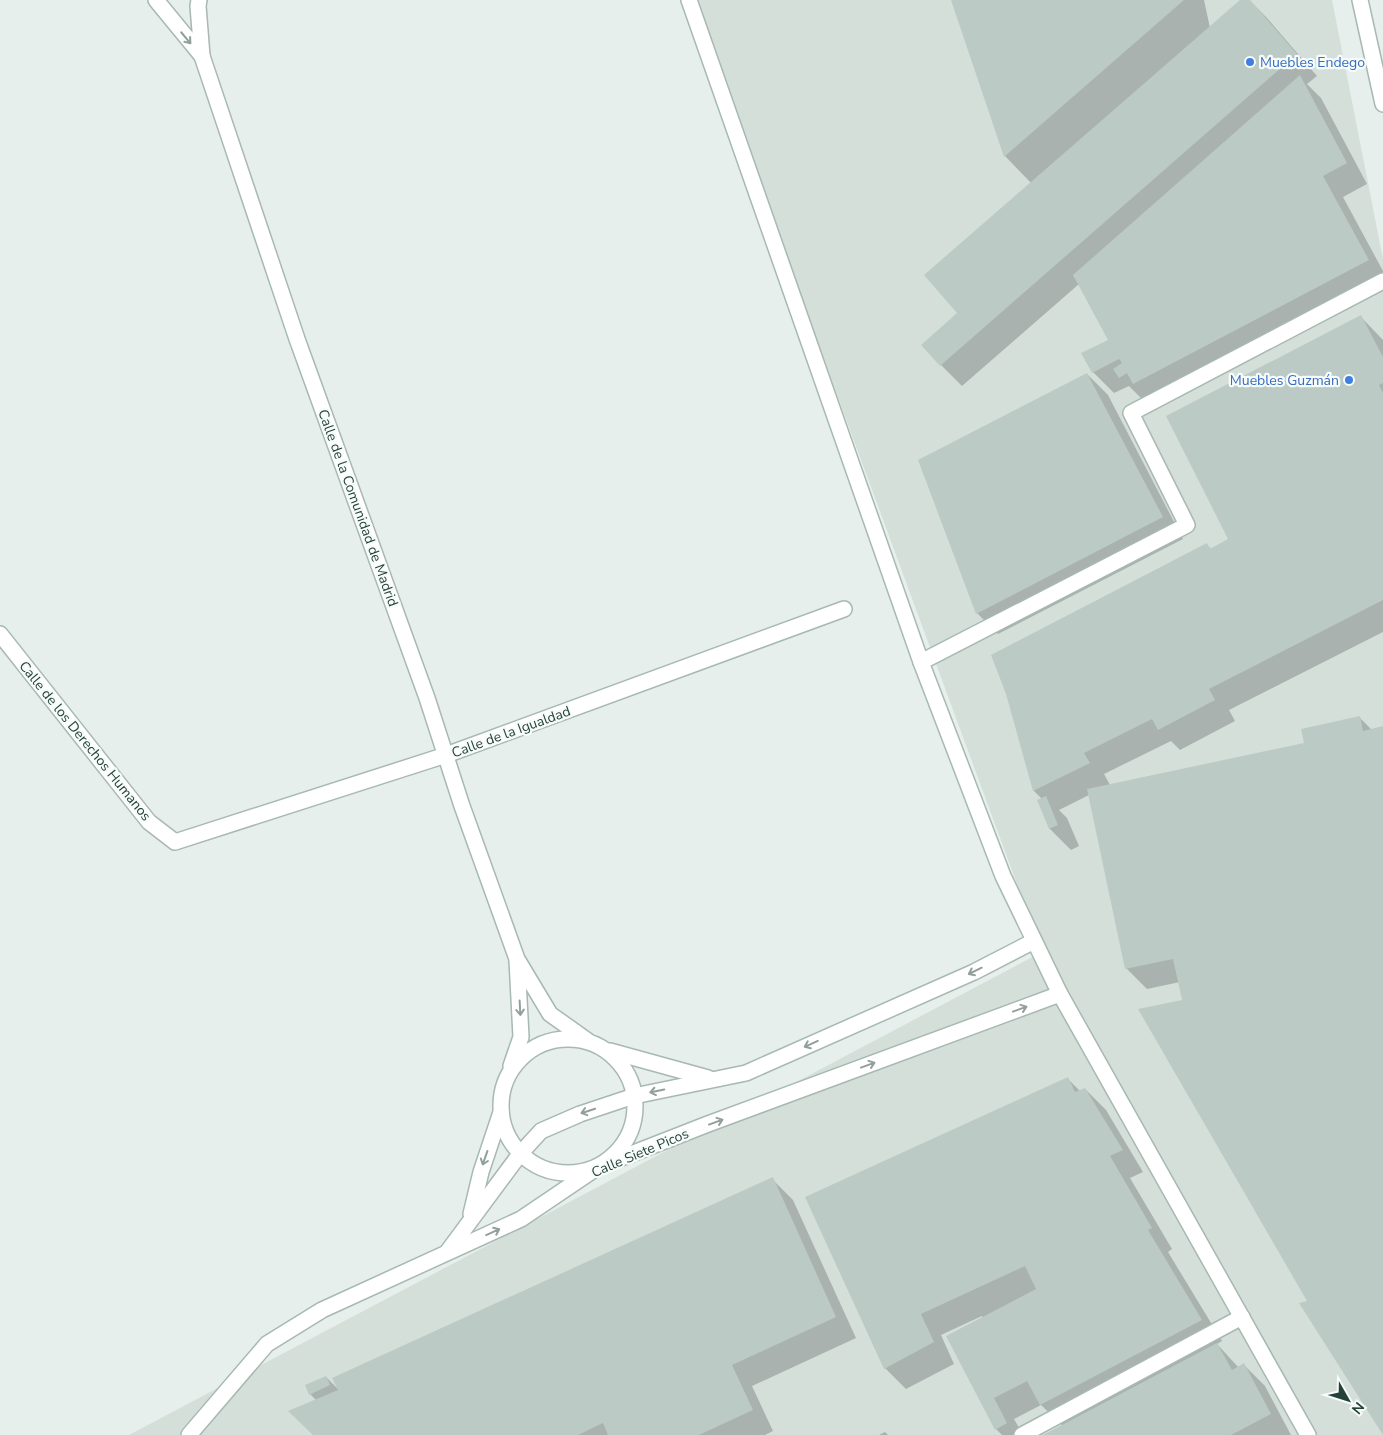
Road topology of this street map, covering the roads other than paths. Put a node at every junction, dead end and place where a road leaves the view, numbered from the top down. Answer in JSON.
{"nodes":[{"id":1,"x":156,"y":0,"type":"edge"},
{"id":2,"x":199,"y":0,"type":"edge"},
{"id":3,"x":689,"y":0,"type":"edge"},
{"id":4,"x":1360,"y":0,"type":"edge"},
{"id":5,"x":202,"y":56,"type":"junction"},
{"id":6,"x":1383,"y":104,"type":"edge"},
{"id":7,"x":1383,"y":280,"type":"edge"},
{"id":8,"x":844,"y":609,"type":"dead end"},
{"id":9,"x":0,"y":634,"type":"edge"},
{"id":10,"x":921,"y":662,"type":"junction"},
{"id":11,"x":446,"y":756,"type":"junction"},
{"id":12,"x":175,"y":842,"type":"joint"},
{"id":13,"x":1034,"y":941,"type":"junction"},
{"id":14,"x":517,"y":959,"type":"junction"},
{"id":15,"x":1060,"y":994,"type":"junction"},
{"id":16,"x":588,"y":1041,"type":"junction"},
{"id":17,"x":606,"y":1050,"type":"junction"},
{"id":18,"x":508,"y":1076,"type":"junction"},
{"id":19,"x":712,"y":1079,"type":"junction"},
{"id":20,"x":634,"y":1096,"type":"junction"},
{"id":21,"x":501,"y":1112,"type":"junction"},
{"id":22,"x":520,"y":1154,"type":"junction"},
{"id":23,"x":598,"y":1167,"type":"junction"},
{"id":24,"x":470,"y":1220,"type":"junction"},
{"id":25,"x":448,"y":1252,"type":"junction"},
{"id":26,"x":1242,"y":1317,"type":"junction"},
{"id":27,"x":189,"y":1435,"type":"edge"},
{"id":28,"x":1022,"y":1435,"type":"edge"},
{"id":29,"x":1308,"y":1435,"type":"edge"}],
"edges":[{"from":1,"to":5,"type":"street","name":"Calle de la Comunidad de Madrid","one_way":true},
{"from":2,"to":5,"type":"street","name":"Calle de la Comunidad de Madrid"},
{"from":3,"to":10,"type":"street"},
{"from":4,"to":6,"type":"street"},
{"from":5,"to":11,"type":"street","name":"Calle de la Comunidad de Madrid"},
{"from":7,"to":10,"type":"street"},
{"from":8,"to":11,"type":"street","name":"Calle de la Igualdad"},
{"from":9,"to":12,"type":"street","name":"Calle de los Derechos Humanos"},
{"from":10,"to":13,"type":"street"},
{"from":11,"to":12,"type":"street","name":"Calle de la Igualdad"},
{"from":11,"to":14,"type":"street","name":"Calle de la Comunidad de Madrid"},
{"from":13,"to":15,"type":"street"},
{"from":13,"to":19,"type":"street","one_way":true},
{"from":14,"to":16,"type":"street"},
{"from":14,"to":18,"type":"street","one_way":true},
{"from":23,"to":15,"type":"street","name":"Calle Siete Picos","one_way":true},
{"from":15,"to":26,"type":"street"},
{"from":16,"to":17,"type":"street"},
{"from":16,"to":18,"type":"street"},
{"from":17,"to":19,"type":"street"},
{"from":17,"to":20,"type":"street"},
{"from":18,"to":21,"type":"street"},
{"from":19,"to":20,"type":"street","one_way":true},
{"from":20,"to":22,"type":"street","one_way":true},
{"from":20,"to":23,"type":"street"},
{"from":21,"to":22,"type":"street"},
{"from":21,"to":24,"type":"street","one_way":true},
{"from":22,"to":23,"type":"street"},
{"from":22,"to":24,"type":"street"},
{"from":25,"to":23,"type":"street","name":"Calle Siete Picos","one_way":true},
{"from":24,"to":25,"type":"street"},
{"from":25,"to":27,"type":"street","name":"Calle Siete Picos"},
{"from":26,"to":28,"type":"street"},
{"from":26,"to":29,"type":"street"}]}
